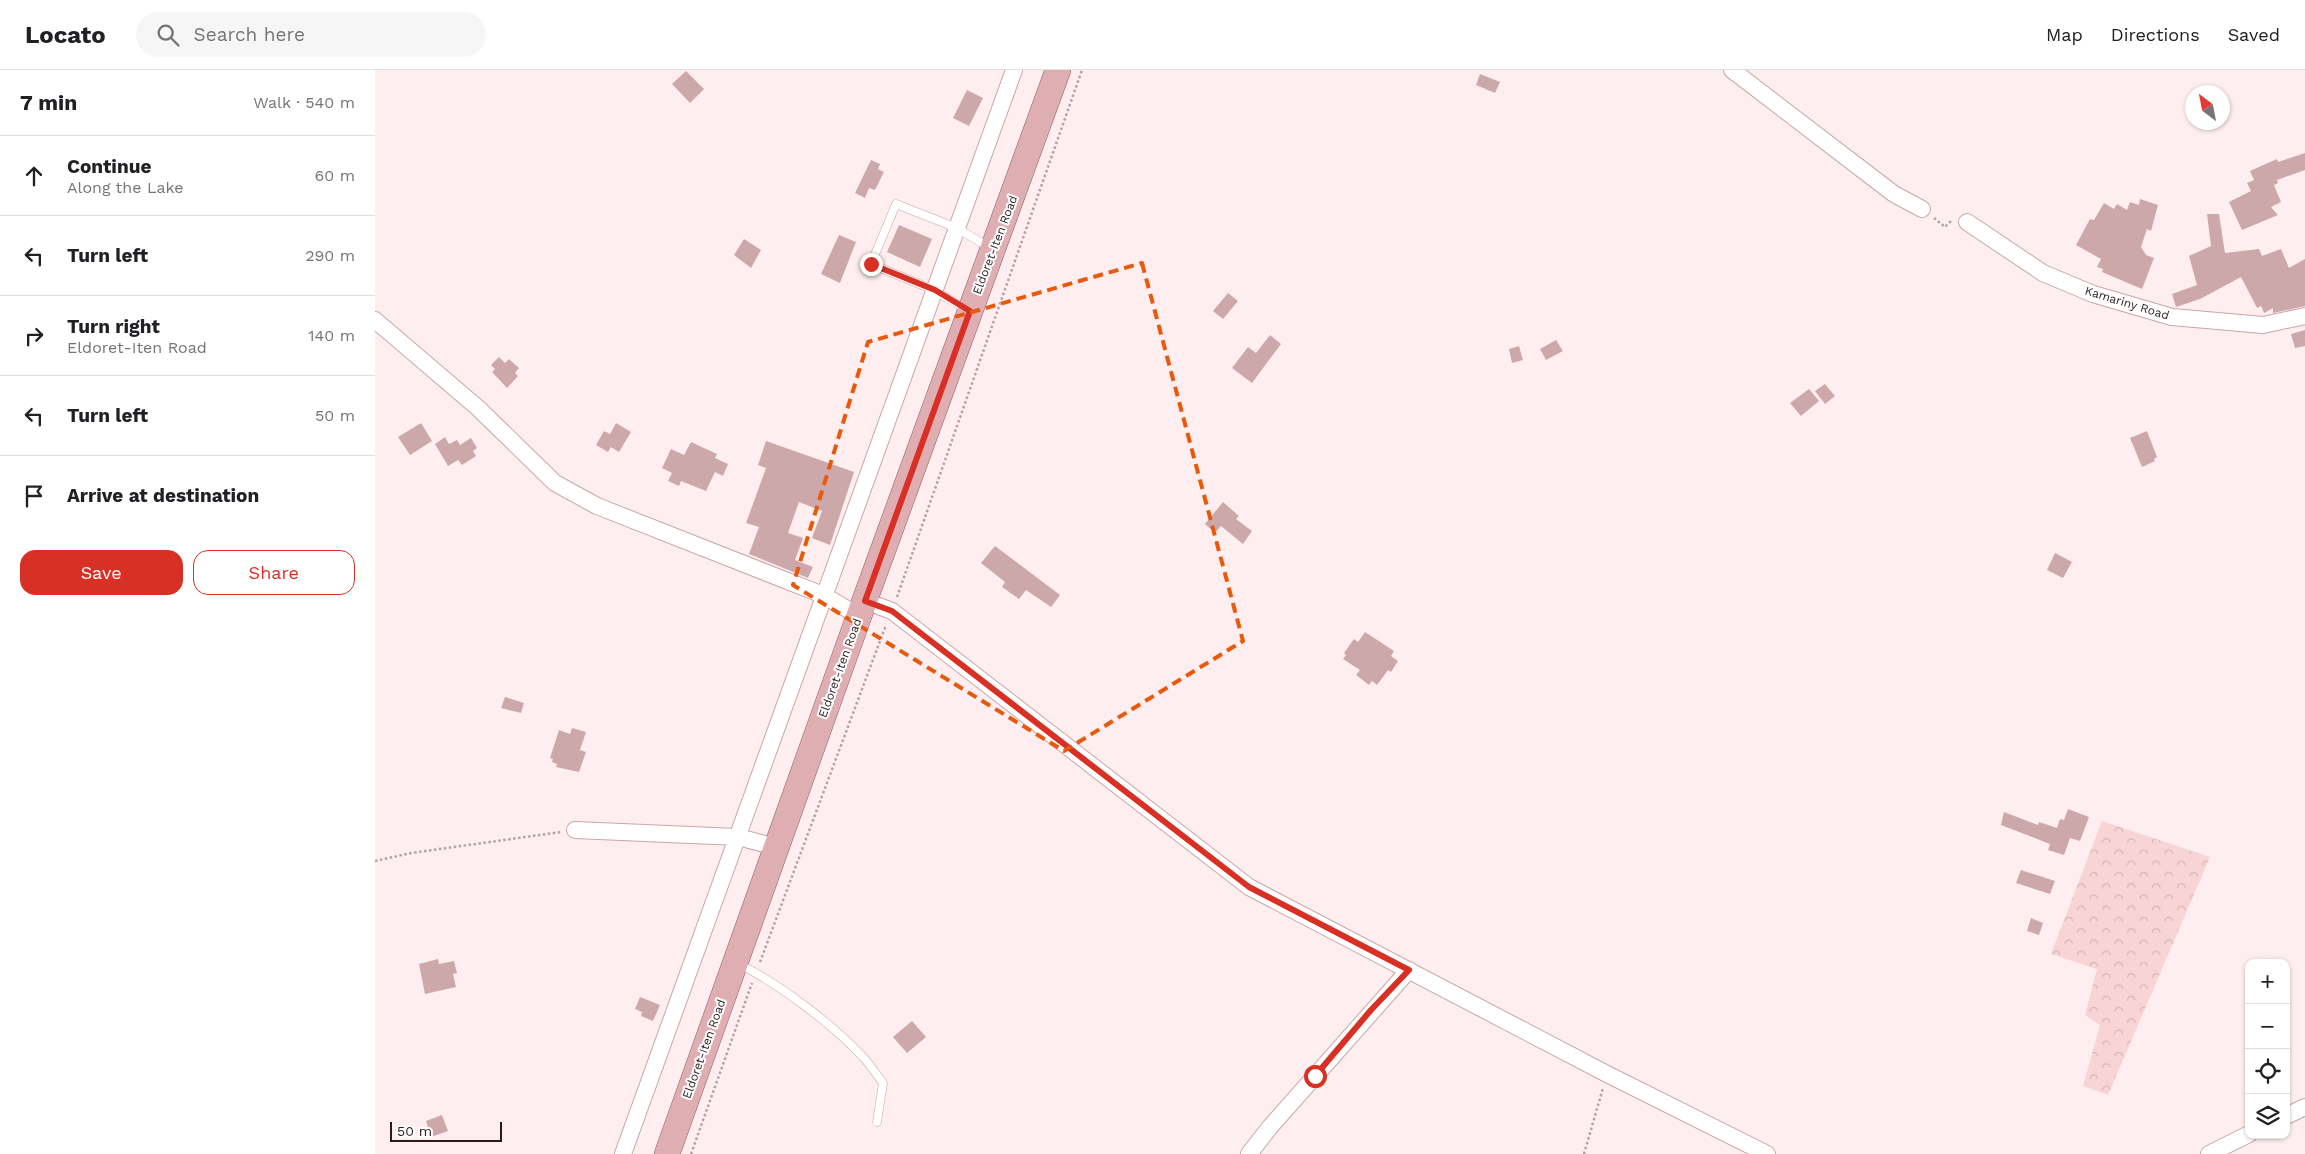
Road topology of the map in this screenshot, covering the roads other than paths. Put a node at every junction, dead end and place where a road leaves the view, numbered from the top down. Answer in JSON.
{"nodes":[{"id":1,"x":1014,"y":70,"type":"edge"},
{"id":2,"x":1058,"y":70,"type":"edge"},
{"id":3,"x":1732,"y":70,"type":"edge"},
{"id":4,"x":1922,"y":209,"type":"road end"},
{"id":5,"x":1967,"y":222,"type":"road end"},
{"id":6,"x":957,"y":228,"type":"junction"},
{"id":7,"x":994,"y":250,"type":"junction"},
{"id":8,"x":935,"y":290,"type":"junction"},
{"id":9,"x":970,"y":311,"type":"junction"},
{"id":10,"x":2305,"y":316,"type":"edge"},
{"id":11,"x":375,"y":320,"type":"edge"},
{"id":12,"x":823,"y":595,"type":"junction"},
{"id":13,"x":862,"y":608,"type":"junction"},
{"id":14,"x":575,"y":830,"type":"road end"},
{"id":15,"x":738,"y":837,"type":"junction"},
{"id":16,"x":776,"y":847,"type":"junction"},
{"id":17,"x":745,"y":967,"type":"junction"},
{"id":18,"x":1409,"y":970,"type":"junction"},
{"id":19,"x":2305,"y":1107,"type":"edge"},
{"id":20,"x":2290,"y":1114,"type":"edge"},
{"id":21,"x":877,"y":1122,"type":"dead end"},
{"id":22,"x":2245,"y":1136,"type":"edge"},
{"id":23,"x":623,"y":1154,"type":"edge"},
{"id":24,"x":667,"y":1154,"type":"edge"},
{"id":25,"x":1249,"y":1154,"type":"edge"},
{"id":26,"x":1767,"y":1154,"type":"edge"},
{"id":27,"x":2209,"y":1154,"type":"edge"}],
"edges":[{"from":1,"to":6,"type":"street"},
{"from":2,"to":7,"type":"main road","name":"Eldoret-Iten Road"},
{"from":3,"to":4,"type":"street"},
{"from":5,"to":10,"type":"street","name":"Kamariny Road"},
{"from":6,"to":7,"type":"lane"},
{"from":6,"to":8,"type":"street"},
{"from":6,"to":8,"type":"lane"},
{"from":7,"to":9,"type":"main road","name":"Eldoret-Iten Road"},
{"from":8,"to":9,"type":"lane"},
{"from":8,"to":12,"type":"street"},
{"from":9,"to":13,"type":"main road","name":"Eldoret-Iten Road"},
{"from":11,"to":12,"type":"street"},
{"from":12,"to":13,"type":"street"},
{"from":12,"to":15,"type":"street"},
{"from":13,"to":16,"type":"main road","name":"Eldoret-Iten Road"},
{"from":13,"to":18,"type":"street"},
{"from":14,"to":15,"type":"street"},
{"from":15,"to":16,"type":"street"},
{"from":15,"to":23,"type":"street"},
{"from":16,"to":17,"type":"main road","name":"Eldoret-Iten Road"},
{"from":17,"to":21,"type":"lane"},
{"from":17,"to":24,"type":"main road","name":"Eldoret-Iten Road"},
{"from":18,"to":25,"type":"street"},
{"from":18,"to":26,"type":"street"},
{"from":19,"to":20,"type":"street"},
{"from":22,"to":27,"type":"street"}]}
